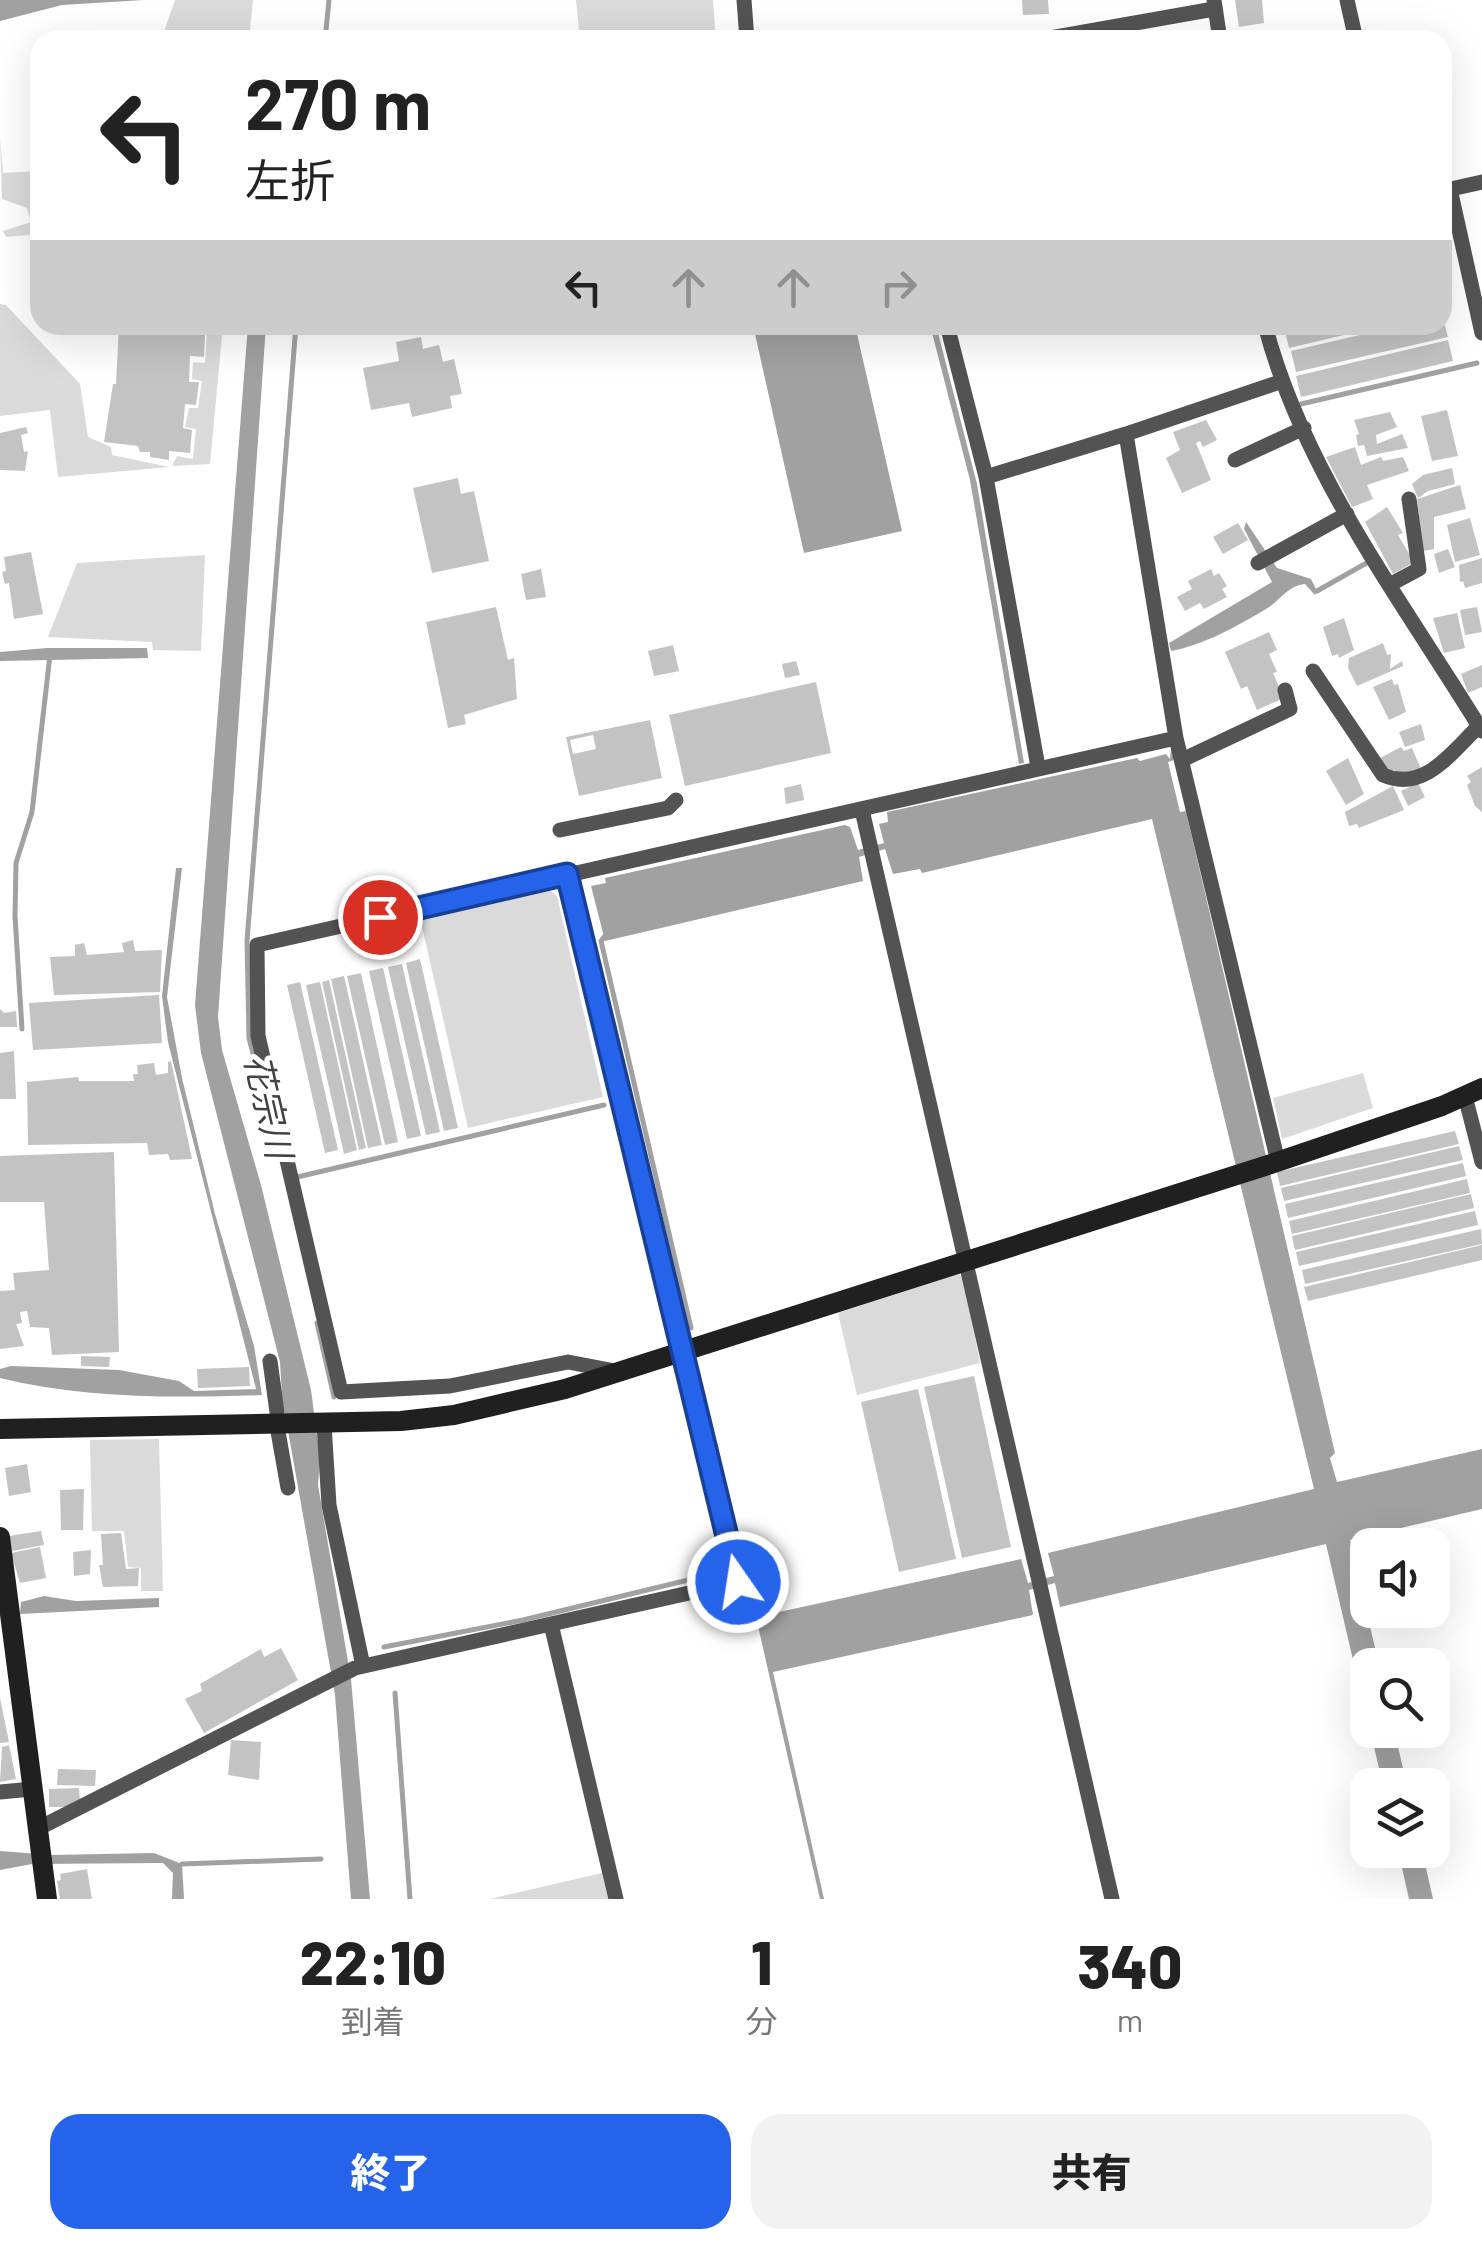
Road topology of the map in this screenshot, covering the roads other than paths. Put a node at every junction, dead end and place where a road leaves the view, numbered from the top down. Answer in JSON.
{"nodes":[{"id":1,"x":744,"y":0,"type":"edge"},
{"id":2,"x":1348,"y":0,"type":"edge"},
{"id":3,"x":1214,"y":4,"type":"edge"},
{"id":4,"x":746,"y":30,"type":"edge"},
{"id":5,"x":1088,"y":30,"type":"edge"},
{"id":6,"x":1218,"y":30,"type":"edge"},
{"id":7,"x":1354,"y":30,"type":"edge"},
{"id":8,"x":1482,"y":182,"type":"edge"},
{"id":9,"x":1452,"y":189,"type":"edge"},
{"id":10,"x":1452,"y":214,"type":"edge"},
{"id":11,"x":1482,"y":334,"type":"edge"},
{"id":12,"x":950,"y":335,"type":"edge"},
{"id":13,"x":1268,"y":335,"type":"edge"},
{"id":14,"x":1280,"y":382,"type":"junction"},
{"id":15,"x":1304,"y":428,"type":"junction"},
{"id":16,"x":1126,"y":434,"type":"junction"},
{"id":17,"x":1235,"y":460,"type":"dead end"},
{"id":18,"x":986,"y":477,"type":"junction"},
{"id":19,"x":1409,"y":499,"type":"dead end"},
{"id":20,"x":1347,"y":514,"type":"junction"},
{"id":21,"x":1258,"y":563,"type":"dead end"},
{"id":22,"x":1391,"y":584,"type":"junction"},
{"id":23,"x":1312,"y":670,"type":"dead end"},
{"id":24,"x":1285,"y":690,"type":"dead end"},
{"id":25,"x":1481,"y":728,"type":"edge"},
{"id":26,"x":1176,"y":738,"type":"junction"},
{"id":27,"x":1182,"y":760,"type":"junction"},
{"id":28,"x":1038,"y":768,"type":"junction"},
{"id":29,"x":676,"y":800,"type":"dead end"},
{"id":30,"x":862,"y":810,"type":"junction"},
{"id":31,"x":560,"y":830,"type":"dead end"},
{"id":32,"x":567,"y":874,"type":"junction"},
{"id":33,"x":1474,"y":1092,"type":"edge"},
{"id":34,"x":1482,"y":1162,"type":"edge"},
{"id":35,"x":1274,"y":1163,"type":"junction"},
{"id":36,"x":966,"y":1260,"type":"junction"},
{"id":37,"x":682,"y":1351,"type":"junction"},
{"id":38,"x":270,"y":1361,"type":"dead end"},
{"id":39,"x":620,"y":1372,"type":"junction"},
{"id":40,"x":279,"y":1421,"type":"junction"},
{"id":41,"x":322,"y":1424,"type":"junction"},
{"id":42,"x":0,"y":1429,"type":"edge"},
{"id":43,"x":288,"y":1488,"type":"dead end"},
{"id":44,"x":0,"y":1537,"type":"edge"},
{"id":45,"x":551,"y":1624,"type":"junction"},
{"id":46,"x":359,"y":1667,"type":"junction"},
{"id":47,"x":32,"y":1789,"type":"junction"},
{"id":48,"x":0,"y":1792,"type":"edge"},
{"id":49,"x":38,"y":1829,"type":"junction"},
{"id":50,"x":47,"y":1899,"type":"edge"},
{"id":51,"x":616,"y":1899,"type":"edge"},
{"id":52,"x":1112,"y":1899,"type":"edge"}],
"edges":[{"from":1,"to":4,"type":"street"},
{"from":2,"to":7,"type":"street"},
{"from":3,"to":5,"type":"street"},
{"from":3,"to":6,"type":"street"},
{"from":8,"to":9,"type":"street"},
{"from":10,"to":11,"type":"street"},
{"from":12,"to":18,"type":"street"},
{"from":13,"to":14,"type":"street"},
{"from":14,"to":15,"type":"street"},
{"from":14,"to":16,"type":"street"},
{"from":15,"to":17,"type":"street"},
{"from":15,"to":20,"type":"street"},
{"from":16,"to":18,"type":"street"},
{"from":16,"to":26,"type":"street"},
{"from":18,"to":28,"type":"street"},
{"from":19,"to":22,"type":"street"},
{"from":20,"to":21,"type":"street"},
{"from":20,"to":22,"type":"street"},
{"from":22,"to":25,"type":"street"},
{"from":23,"to":25,"type":"street"},
{"from":24,"to":27,"type":"street"},
{"from":26,"to":27,"type":"street"},
{"from":26,"to":28,"type":"street"},
{"from":27,"to":35,"type":"street"},
{"from":28,"to":30,"type":"street"},
{"from":29,"to":31,"type":"street"},
{"from":30,"to":32,"type":"street"},
{"from":30,"to":36,"type":"street"},
{"from":32,"to":37,"type":"street"},
{"from":32,"to":39,"type":"street"},
{"from":33,"to":34,"type":"street"},
{"from":33,"to":35,"type":"street"},
{"from":35,"to":36,"type":"street"},
{"from":36,"to":37,"type":"street"},
{"from":36,"to":52,"type":"street"},
{"from":37,"to":39,"type":"street"},
{"from":37,"to":45,"type":"street"},
{"from":38,"to":40,"type":"street"},
{"from":39,"to":41,"type":"street"},
{"from":40,"to":41,"type":"street"},
{"from":40,"to":42,"type":"street"},
{"from":40,"to":43,"type":"street"},
{"from":41,"to":46,"type":"street"},
{"from":44,"to":47,"type":"street"},
{"from":45,"to":46,"type":"street"},
{"from":45,"to":51,"type":"street"},
{"from":46,"to":49,"type":"street"},
{"from":47,"to":48,"type":"street"},
{"from":47,"to":49,"type":"street"},
{"from":49,"to":50,"type":"street"}]}
